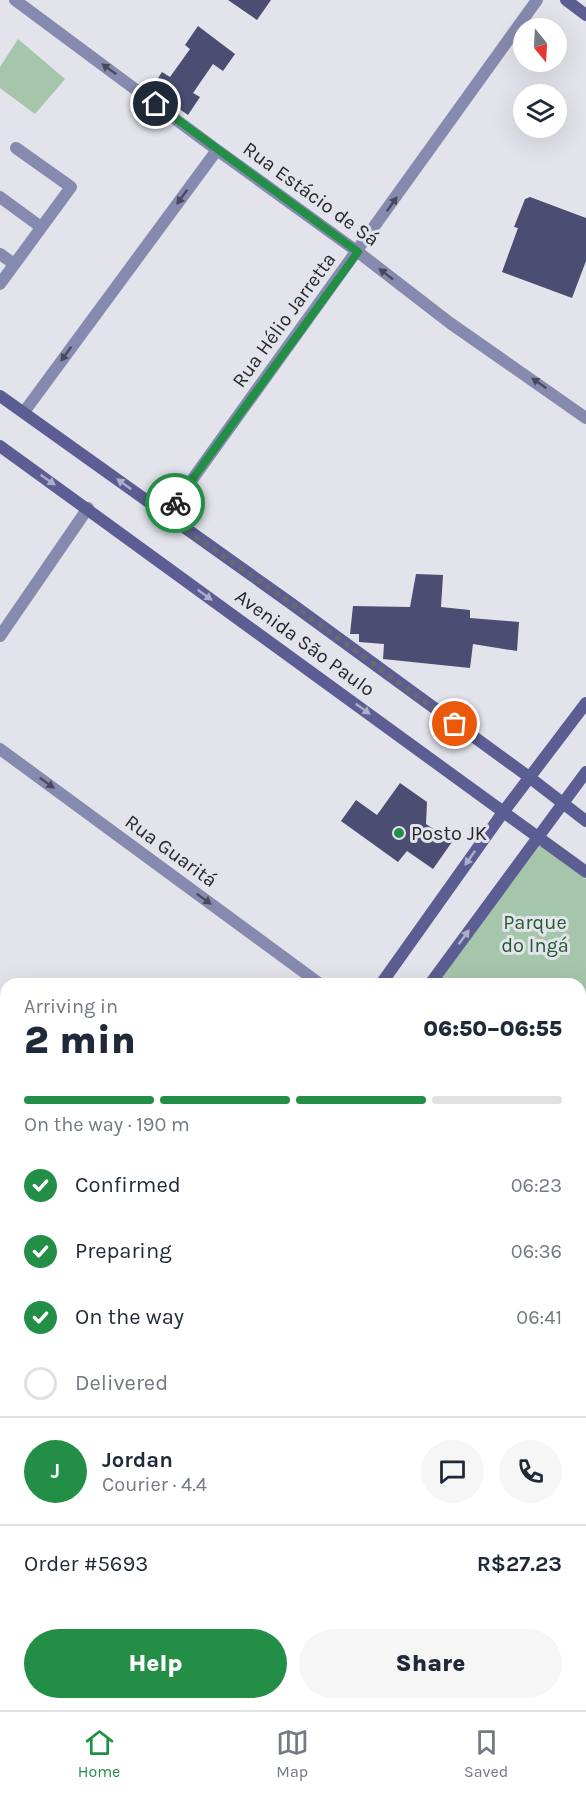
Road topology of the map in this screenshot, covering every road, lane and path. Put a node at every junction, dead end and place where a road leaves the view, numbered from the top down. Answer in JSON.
{"nodes":[{"id":1,"x":15,"y":0,"type":"edge"},
{"id":2,"x":537,"y":0,"type":"edge"},
{"id":3,"x":566,"y":0,"type":"edge"},
{"id":4,"x":586,"y":15,"type":"edge"},
{"id":5,"x":16,"y":148,"type":"dead end"},
{"id":6,"x":217,"y":150,"type":"junction"},
{"id":7,"x":0,"y":197,"type":"edge"},
{"id":8,"x":41,"y":227,"type":"junction"},
{"id":9,"x":358,"y":252,"type":"junction"},
{"id":10,"x":0,"y":254,"type":"edge"},
{"id":11,"x":14,"y":264,"type":"junction"},
{"id":12,"x":0,"y":284,"type":"edge"},
{"id":13,"x":0,"y":396,"type":"edge"},
{"id":14,"x":24,"y":412,"type":"junction"},
{"id":15,"x":586,"y":418,"type":"edge"},
{"id":16,"x":0,"y":446,"type":"edge"},
{"id":17,"x":88,"y":508,"type":"junction"},
{"id":18,"x":166,"y":516,"type":"junction"},
{"id":19,"x":0,"y":636,"type":"edge"},
{"id":20,"x":586,"y":703,"type":"edge"},
{"id":21,"x":0,"y":749,"type":"edge"},
{"id":22,"x":586,"y":772,"type":"edge"},
{"id":23,"x":529,"y":777,"type":"junction"},
{"id":24,"x":563,"y":804,"type":"junction"},
{"id":25,"x":504,"y":811,"type":"junction"},
{"id":26,"x":586,"y":821,"type":"edge"},
{"id":27,"x":537,"y":836,"type":"junction"},
{"id":28,"x":586,"y":872,"type":"edge"},
{"id":29,"x":312,"y":978,"type":"edge"},
{"id":30,"x":385,"y":978,"type":"edge"},
{"id":31,"x":434,"y":978,"type":"edge"}],
"edges":[{"from":6,"to":1,"type":"street","name":"Rua Estácio de Sá","one_way":true},
{"from":9,"to":2,"type":"street","name":"Rua Hélio Jarretta","one_way":true},
{"from":3,"to":4,"type":"main road"},
{"from":5,"to":8,"type":"street"},
{"from":6,"to":9,"type":"street","name":"Rua Estácio de Sá"},
{"from":6,"to":14,"type":"street","one_way":true},
{"from":7,"to":8,"type":"street"},
{"from":8,"to":11,"type":"street"},
{"from":15,"to":9,"type":"street","name":"Rua Estácio de Sá","one_way":true},
{"from":9,"to":18,"type":"street","name":"Rua Hélio Jarretta"},
{"from":10,"to":11,"type":"street"},
{"from":11,"to":12,"type":"street"},
{"from":13,"to":14,"type":"main road","name":"Avenida São Paulo"},
{"from":18,"to":14,"type":"main road","name":"Avenida São Paulo","one_way":true},
{"from":16,"to":17,"type":"main road","name":"Avenida São Paulo","one_way":true},
{"from":17,"to":19,"type":"street"},
{"from":17,"to":25,"type":"main road","name":"Avenida São Paulo","one_way":true},
{"from":18,"to":23,"type":"main road","name":"Avenida São Paulo"},
{"from":20,"to":23,"type":"main road"},
{"from":21,"to":29,"type":"street","name":"Rua Guaritá","one_way":true},
{"from":22,"to":24,"type":"main road"},
{"from":23,"to":24,"type":"main road","name":"Avenida São Paulo"},
{"from":23,"to":25,"type":"main road"},
{"from":24,"to":26,"type":"main road","name":"Avenida São Paulo"},
{"from":24,"to":27,"type":"main road"},
{"from":25,"to":27,"type":"main road","name":"Avenida São Paulo"},
{"from":25,"to":30,"type":"main road","one_way":true},
{"from":27,"to":28,"type":"main road","name":"Avenida São Paulo"},
{"from":31,"to":27,"type":"main road","one_way":true}]}
